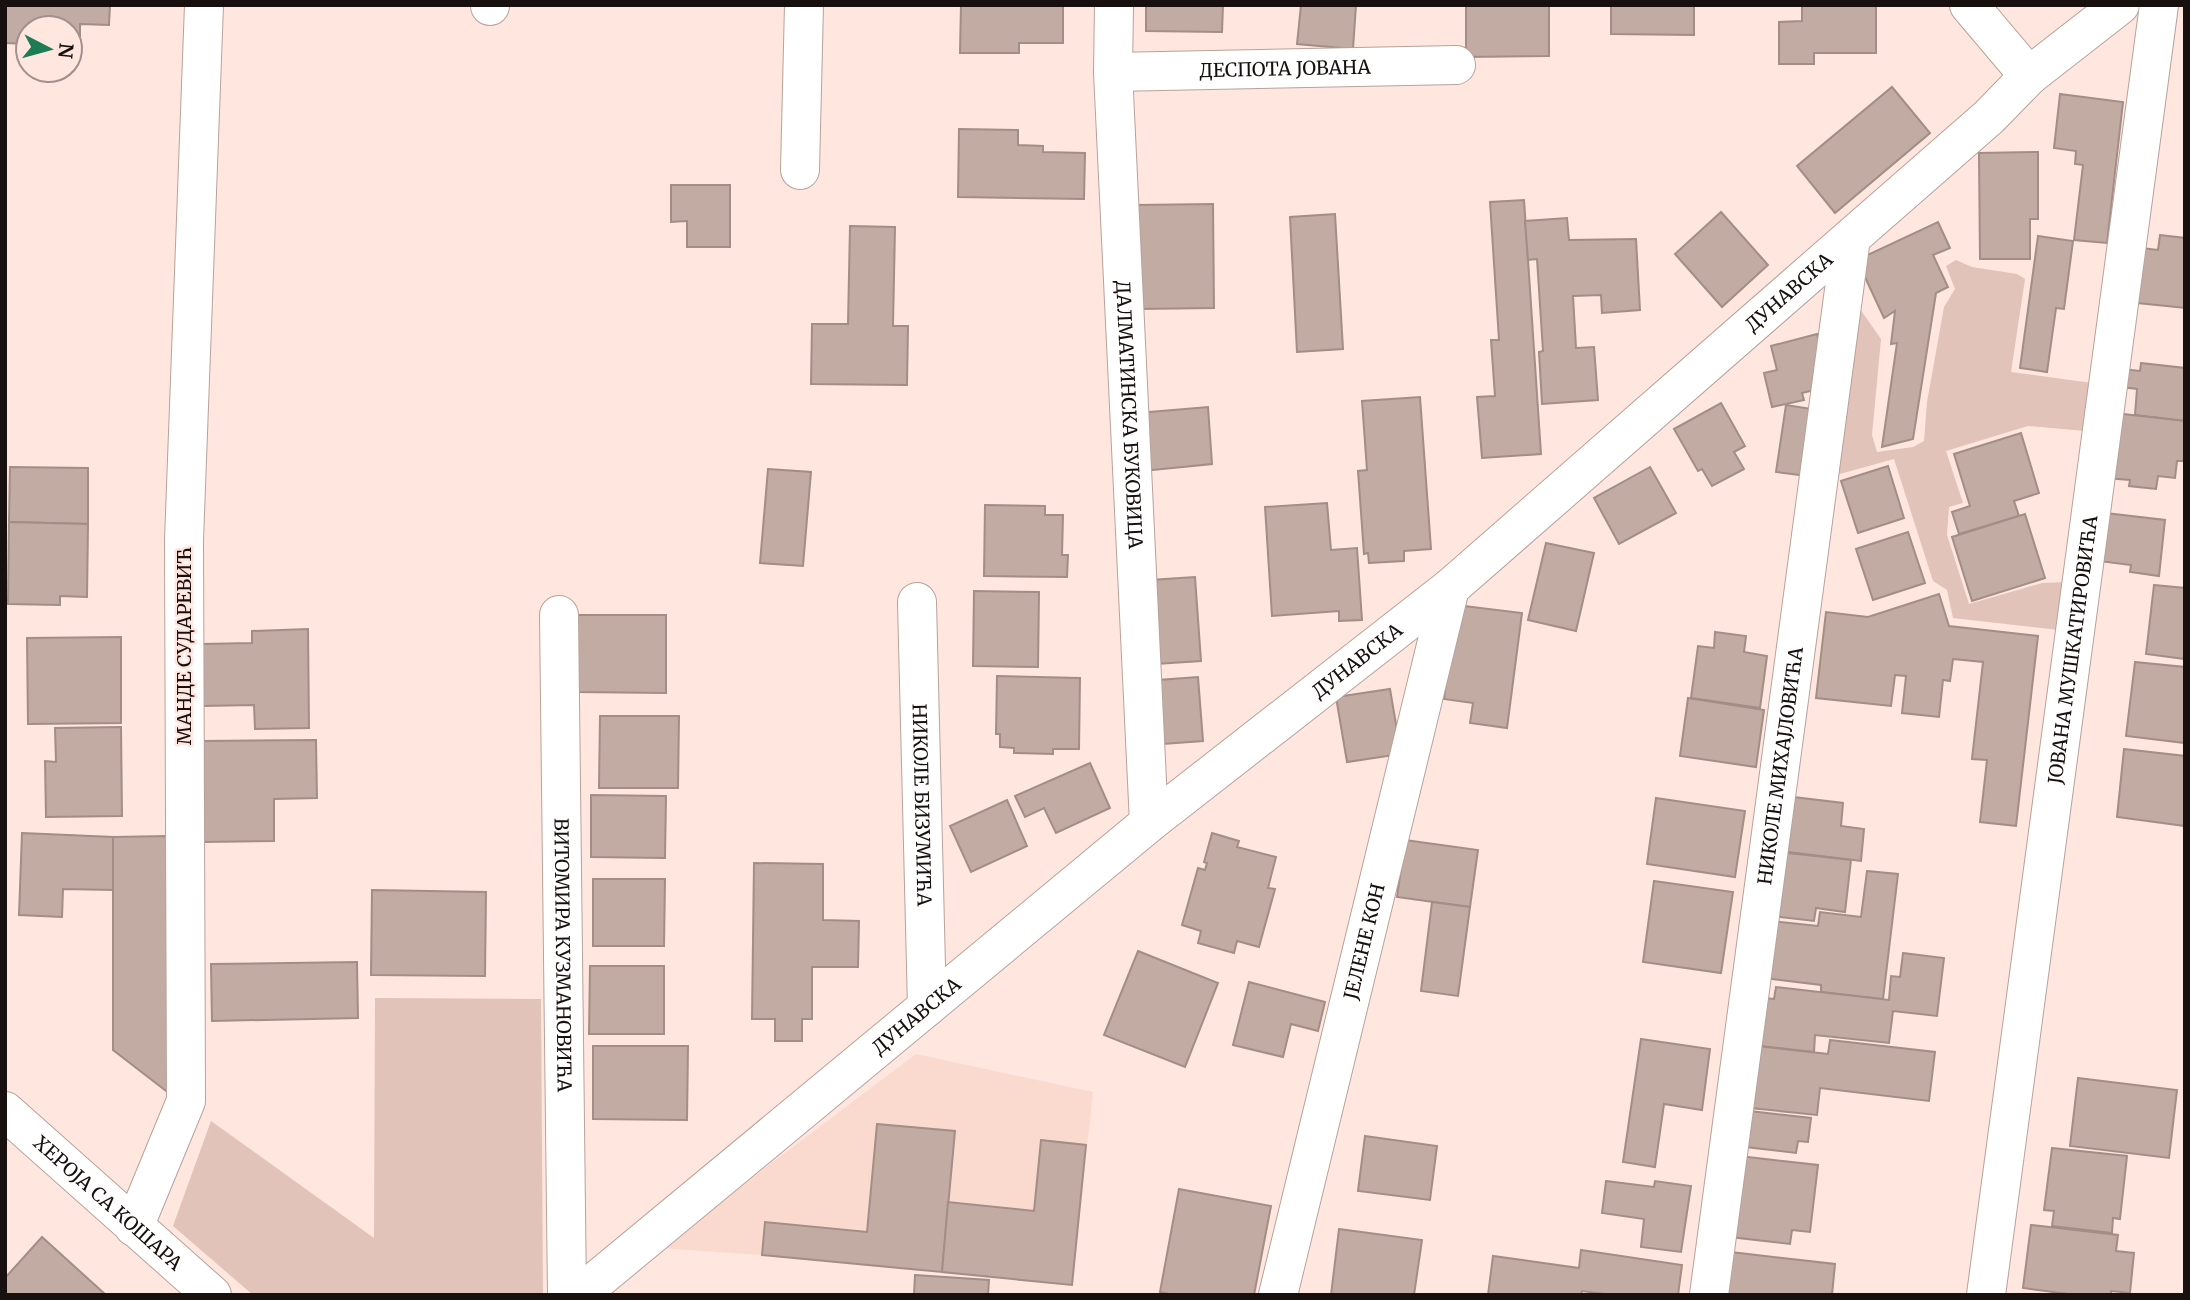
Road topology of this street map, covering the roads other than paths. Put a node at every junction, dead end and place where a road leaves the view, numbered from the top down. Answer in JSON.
{"nodes":[{"id":1,"x":204,"y":5,"type":"edge"},
{"id":2,"x":804,"y":5,"type":"edge"},
{"id":3,"x":1114,"y":5,"type":"edge"},
{"id":4,"x":1969,"y":5,"type":"edge"},
{"id":5,"x":2120,"y":5,"type":"edge"},
{"id":6,"x":2159,"y":5,"type":"edge"},
{"id":7,"x":1456,"y":65,"type":"dead end"},
{"id":8,"x":1112,"y":72,"type":"junction"},
{"id":9,"x":2029,"y":76,"type":"junction"},
{"id":10,"x":800,"y":170,"type":"dead end"},
{"id":11,"x":1851,"y":237,"type":"junction"},
{"id":12,"x":1450,"y":588,"type":"junction"},
{"id":13,"x":917,"y":602,"type":"dead end"},
{"id":14,"x":559,"y":615,"type":"dead end"},
{"id":15,"x":1149,"y":823,"type":"junction"},
{"id":16,"x":927,"y":1007,"type":"junction"},
{"id":17,"x":5,"y":1111,"type":"edge"},
{"id":18,"x":134,"y":1227,"type":"junction"},
{"id":19,"x":212,"y":1295,"type":"edge"},
{"id":20,"x":567,"y":1295,"type":"edge"},
{"id":21,"x":579,"y":1295,"type":"edge"},
{"id":22,"x":1278,"y":1295,"type":"edge"},
{"id":23,"x":1709,"y":1295,"type":"edge"},
{"id":24,"x":1986,"y":1295,"type":"edge"}],
"edges":[{"from":1,"to":18,"type":"street","name":"МАНДЕ СУДАРЕВИЋ"},
{"from":2,"to":10,"type":"street"},
{"from":3,"to":8,"type":"street","name":"ДАЛМАТИНСКА БУКОВИЦА"},
{"from":4,"to":9,"type":"street"},
{"from":5,"to":9,"type":"street","name":"ДУНАВСКА"},
{"from":6,"to":24,"type":"street","name":"ЈОВАНА МУШКАТИРОВИЋА"},
{"from":7,"to":8,"type":"street","name":"ДЕСПОТА ЈОВАНА"},
{"from":8,"to":15,"type":"street","name":"ДАЛМАТИНСКА БУКОВИЦА"},
{"from":9,"to":11,"type":"street","name":"ДУНАВСКА"},
{"from":11,"to":12,"type":"street","name":"ДУНАВСКА"},
{"from":11,"to":23,"type":"street","name":"НИКОЛЕ МИХАЈЛОВИЋА"},
{"from":12,"to":15,"type":"street","name":"ДУНАВСКА"},
{"from":12,"to":22,"type":"street","name":"ЈЕЛЕНЕ КОН"},
{"from":13,"to":16,"type":"street","name":"НИКОЛЕ БИЗУМИЋА"},
{"from":14,"to":20,"type":"street","name":"ВИТОМИРА КУЗМАНОВИЋА"},
{"from":15,"to":16,"type":"street","name":"ДУНАВСКА"},
{"from":16,"to":21,"type":"street","name":"ДУНАВСКА"},
{"from":17,"to":18,"type":"street","name":"ХЕРОЈА СА КОШАРА"},
{"from":18,"to":19,"type":"street","name":"ХЕРОЈА СА КОШАРА"}]}
